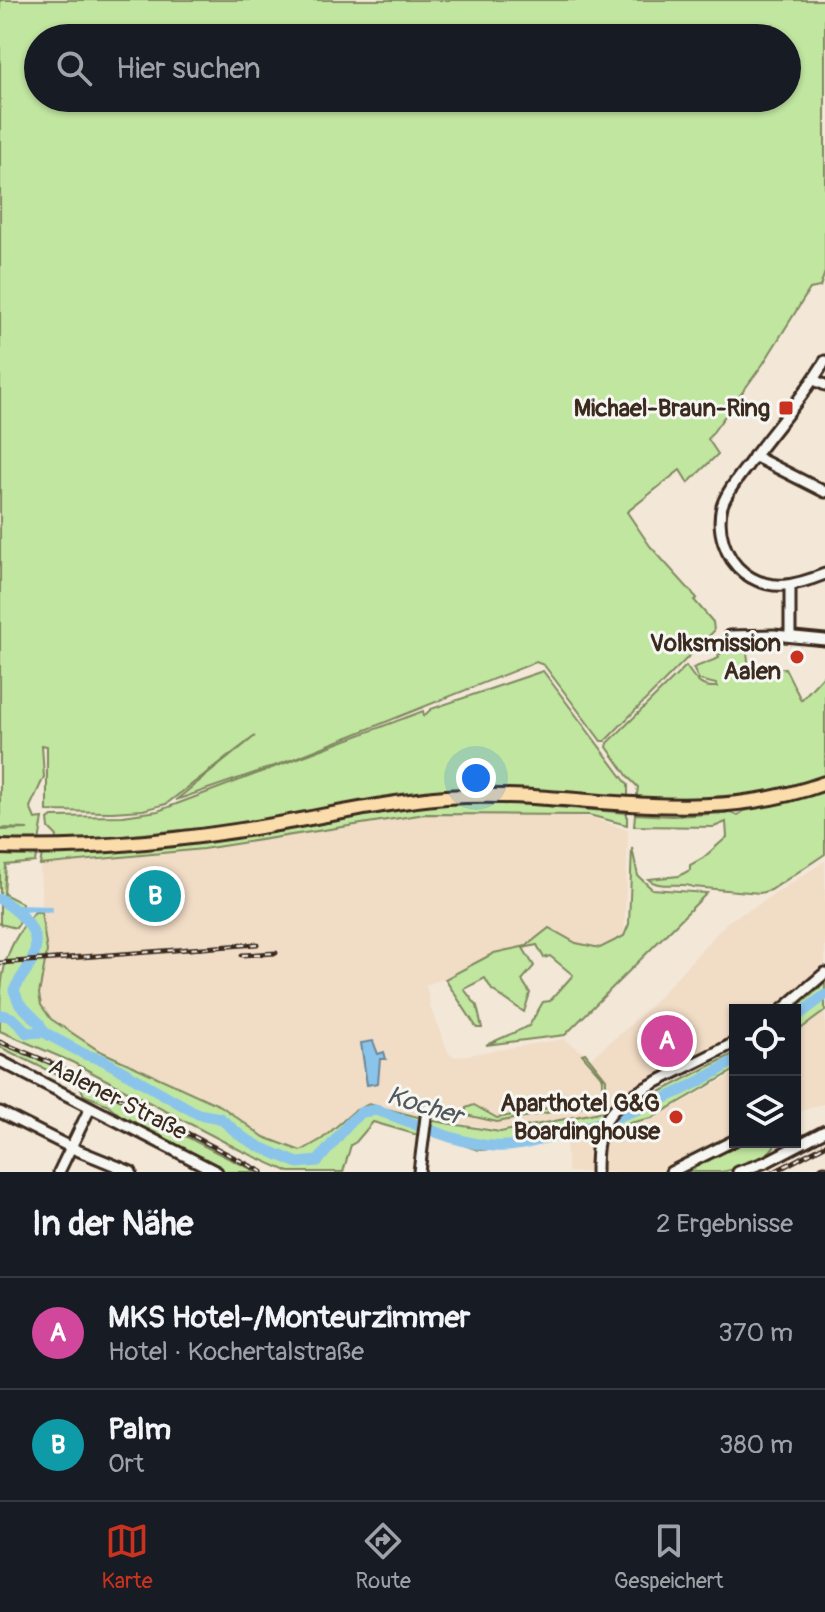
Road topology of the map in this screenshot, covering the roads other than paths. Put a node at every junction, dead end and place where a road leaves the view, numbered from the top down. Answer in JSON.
{"nodes":[{"id":1,"x":825,"y":361,"type":"edge"},
{"id":2,"x":814,"y":380,"type":"junction"},
{"id":3,"x":825,"y":385,"type":"edge"},
{"id":4,"x":754,"y":456,"type":"junction"},
{"id":5,"x":825,"y":492,"type":"edge"},
{"id":6,"x":825,"y":574,"type":"edge"},
{"id":7,"x":790,"y":586,"type":"junction"},
{"id":8,"x":730,"y":636,"type":"dead end"},
{"id":9,"x":790,"y":636,"type":"junction"},
{"id":10,"x":825,"y":640,"type":"edge"},
{"id":11,"x":825,"y":783,"type":"edge"},
{"id":12,"x":0,"y":847,"type":"edge"},
{"id":13,"x":825,"y":973,"type":"edge"},
{"id":14,"x":789,"y":1004,"type":"edge"},
{"id":15,"x":729,"y":1045,"type":"edge"},
{"id":16,"x":0,"y":1061,"type":"edge"},
{"id":17,"x":90,"y":1108,"type":"junction"},
{"id":18,"x":0,"y":1112,"type":"edge"},
{"id":19,"x":427,"y":1113,"type":"dead end"},
{"id":20,"x":825,"y":1131,"type":"edge"},
{"id":21,"x":801,"y":1141,"type":"edge"},
{"id":22,"x":729,"y":1143,"type":"edge"},
{"id":23,"x":72,"y":1148,"type":"junction"},
{"id":24,"x":785,"y":1148,"type":"edge"},
{"id":25,"x":59,"y":1172,"type":"edge"},
{"id":26,"x":131,"y":1172,"type":"edge"},
{"id":27,"x":217,"y":1172,"type":"edge"},
{"id":28,"x":419,"y":1172,"type":"edge"},
{"id":29,"x":596,"y":1172,"type":"edge"},
{"id":30,"x":671,"y":1172,"type":"edge"},
{"id":31,"x":738,"y":1172,"type":"edge"}],
"edges":[{"from":1,"to":2,"type":"street"},
{"from":2,"to":3,"type":"street"},
{"from":2,"to":4,"type":"street"},
{"from":4,"to":5,"type":"street"},
{"from":4,"to":7,"type":"street"},
{"from":6,"to":7,"type":"street"},
{"from":7,"to":9,"type":"street"},
{"from":8,"to":9,"type":"street"},
{"from":9,"to":10,"type":"street"},
{"from":11,"to":12,"type":"highway"},
{"from":13,"to":14,"type":"street"},
{"from":15,"to":29,"type":"street"},
{"from":16,"to":17,"type":"street","name":"Aalener Straße"},
{"from":17,"to":23,"type":"street"},
{"from":17,"to":27,"type":"street","name":"Aalener Straße"},
{"from":18,"to":23,"type":"street"},
{"from":19,"to":28,"type":"street"},
{"from":20,"to":21,"type":"street"},
{"from":22,"to":30,"type":"street"},
{"from":23,"to":25,"type":"street"},
{"from":23,"to":26,"type":"street"},
{"from":24,"to":31,"type":"street"}]}
